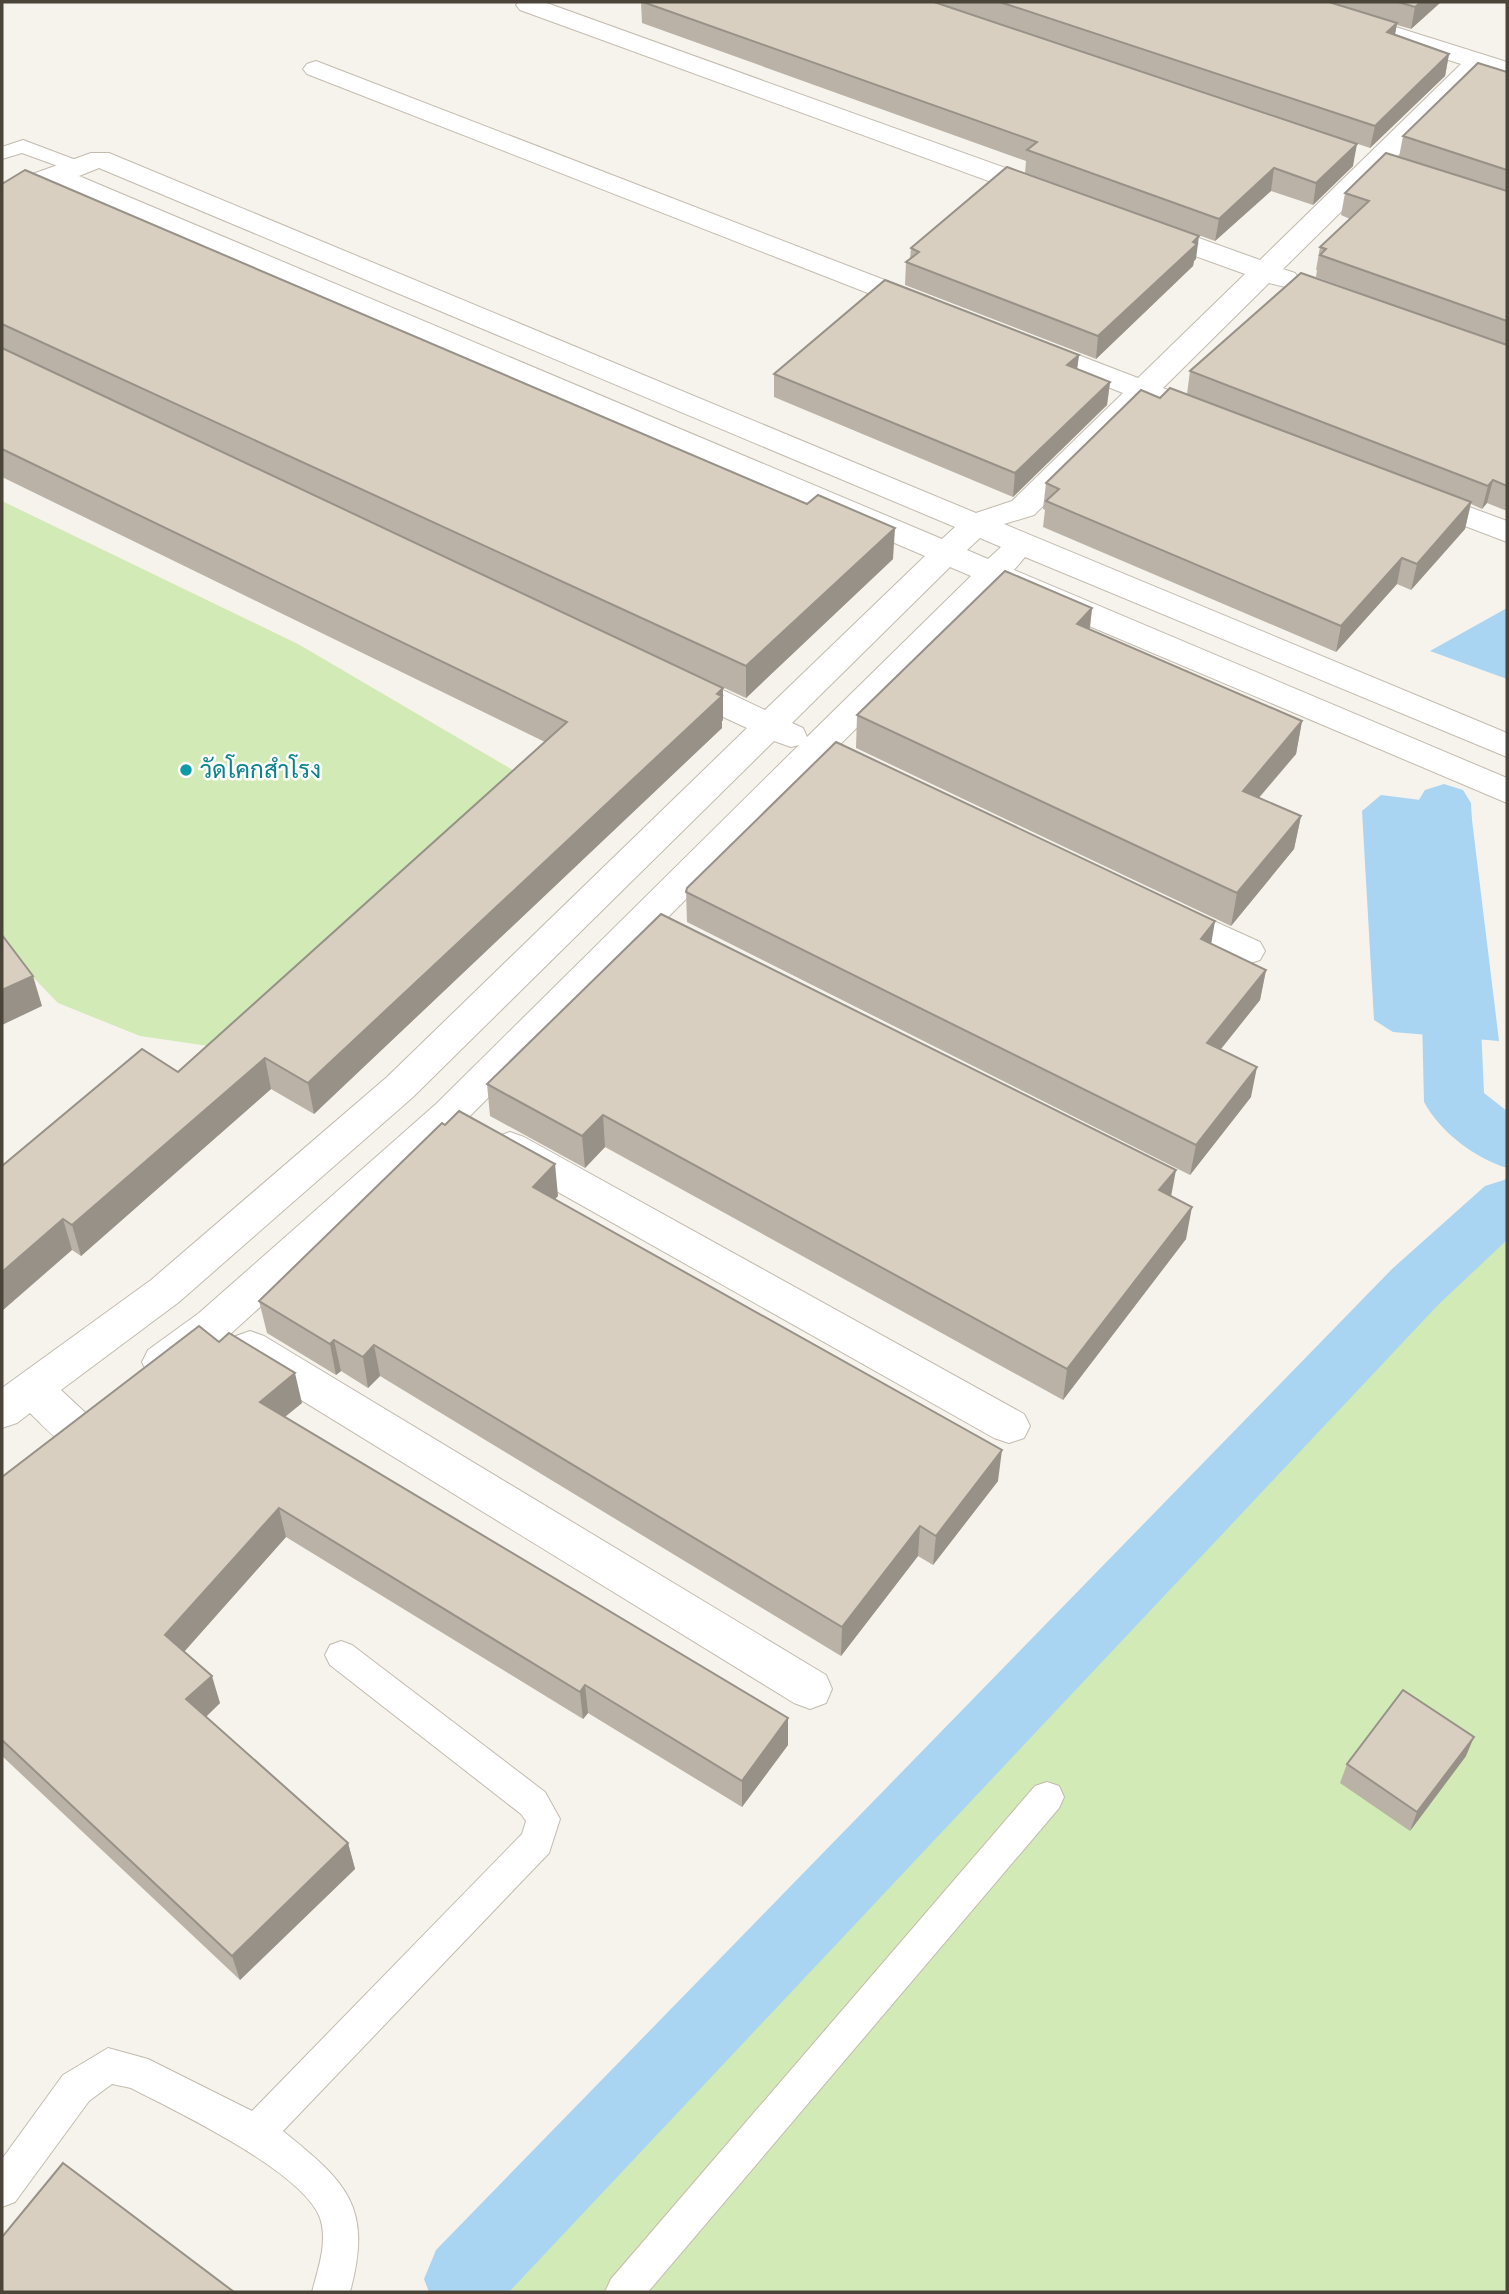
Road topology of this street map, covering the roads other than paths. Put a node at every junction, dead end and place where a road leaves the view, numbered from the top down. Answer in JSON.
{"nodes":[{"id":1,"x":1291,"y":2,"type":"edge"},
{"id":2,"x":529,"y":5,"type":"dead end"},
{"id":3,"x":1479,"y":61,"type":"junction"},
{"id":4,"x":316,"y":69,"type":"dead end"},
{"id":5,"x":1507,"y":70,"type":"edge"},
{"id":6,"x":2,"y":153,"type":"edge"},
{"id":7,"x":66,"y":171,"type":"junction"},
{"id":8,"x":2,"y":194,"type":"edge"},
{"id":9,"x":1067,"y":200,"type":"edge"},
{"id":10,"x":245,"y":219,"type":"junction"},
{"id":11,"x":1120,"y":219,"type":"edge"},
{"id":12,"x":211,"y":241,"type":"junction"},
{"id":13,"x":345,"y":260,"type":"junction"},
{"id":14,"x":1264,"y":271,"type":"junction"},
{"id":15,"x":313,"y":284,"type":"junction"},
{"id":16,"x":1315,"y":290,"type":"edge"},
{"id":17,"x":454,"y":305,"type":"junction"},
{"id":18,"x":949,"y":315,"type":"edge"},
{"id":19,"x":422,"y":330,"type":"junction"},
{"id":20,"x":1000,"y":335,"type":"edge"},
{"id":21,"x":559,"y":349,"type":"junction"},
{"id":22,"x":527,"y":374,"type":"junction"},
{"id":23,"x":1142,"y":390,"type":"junction"},
{"id":24,"x":666,"y":393,"type":"junction"},
{"id":25,"x":1194,"y":410,"type":"edge"},
{"id":26,"x":635,"y":419,"type":"junction"},
{"id":27,"x":784,"y":443,"type":"junction"},
{"id":28,"x":754,"y":470,"type":"junction"},
{"id":29,"x":1390,"y":486,"type":"edge"},
{"id":30,"x":977,"y":523,"type":"junction"},
{"id":31,"x":1023,"y":525,"type":"junction"},
{"id":32,"x":1507,"y":532,"type":"edge"},
{"id":33,"x":948,"y":552,"type":"junction"},
{"id":34,"x":993,"y":571,"type":"junction"},
{"id":35,"x":1143,"y":592,"type":"junction"},
{"id":36,"x":1113,"y":622,"type":"junction"},
{"id":37,"x":1237,"y":632,"type":"junction"},
{"id":38,"x":851,"y":646,"type":"junction"},
{"id":39,"x":1210,"y":663,"type":"junction"},
{"id":40,"x":897,"y":667,"type":"junction"},
{"id":41,"x":656,"y":672,"type":"edge"},
{"id":42,"x":1335,"y":673,"type":"junction"},
{"id":43,"x":1308,"y":705,"type":"junction"},
{"id":44,"x":1457,"y":725,"type":"junction"},
{"id":45,"x":769,"y":726,"type":"junction"},
{"id":46,"x":1507,"y":746,"type":"edge"},
{"id":47,"x":829,"y":753,"type":"junction"},
{"id":48,"x":1430,"y":758,"type":"junction"},
{"id":49,"x":1507,"y":791,"type":"edge"},
{"id":50,"x":683,"y":810,"type":"junction"},
{"id":51,"x":730,"y":833,"type":"junction"},
{"id":52,"x":596,"y":894,"type":"junction"},
{"id":53,"x":1137,"y":898,"type":"edge"},
{"id":54,"x":645,"y":919,"type":"junction"},
{"id":55,"x":682,"y":937,"type":"edge"},
{"id":56,"x":1247,"y":951,"type":"dead end"},
{"id":57,"x":500,"y":988,"type":"junction"},
{"id":58,"x":549,"y":1014,"type":"junction"},
{"id":59,"x":400,"y":1087,"type":"junction"},
{"id":60,"x":449,"y":1114,"type":"junction"},
{"id":61,"x":288,"y":1184,"type":"junction"},
{"id":62,"x":335,"y":1216,"type":"junction"},
{"id":63,"x":165,"y":1291,"type":"junction"},
{"id":64,"x":213,"y":1325,"type":"junction"},
{"id":65,"x":139,"y":1381,"type":"edge"},
{"id":66,"x":17,"y":1400,"type":"edge"},
{"id":67,"x":1009,"y":1426,"type":"dead end"},
{"id":68,"x":75,"y":1429,"type":"edge"},
{"id":69,"x":341,"y":1655,"type":"dead end"},
{"id":70,"x":810,"y":1689,"type":"dead end"},
{"id":71,"x":1047,"y":1797,"type":"dead end"},
{"id":72,"x":256,"y":2133,"type":"junction"},
{"id":73,"x":2,"y":2189,"type":"edge"},
{"id":74,"x":331,"y":2292,"type":"edge"},
{"id":75,"x":624,"y":2292,"type":"edge"}],
"edges":[{"from":1,"to":3,"type":"street"},
{"from":2,"to":9,"type":"street"},
{"from":3,"to":5,"type":"street"},
{"from":3,"to":14,"type":"street"},
{"from":4,"to":18,"type":"street"},
{"from":6,"to":7,"type":"lane"},
{"from":7,"to":8,"type":"street"},
{"from":7,"to":10,"type":"street"},
{"from":7,"to":12,"type":"street"},
{"from":10,"to":12,"type":"street"},
{"from":10,"to":13,"type":"street"},
{"from":11,"to":14,"type":"street"},
{"from":12,"to":15,"type":"street"},
{"from":13,"to":15,"type":"street"},
{"from":13,"to":17,"type":"street"},
{"from":14,"to":16,"type":"street"},
{"from":14,"to":23,"type":"street"},
{"from":15,"to":19,"type":"street"},
{"from":17,"to":19,"type":"street"},
{"from":17,"to":21,"type":"street"},
{"from":19,"to":22,"type":"street"},
{"from":20,"to":23,"type":"street"},
{"from":21,"to":22,"type":"street"},
{"from":21,"to":24,"type":"street"},
{"from":22,"to":26,"type":"street"},
{"from":23,"to":25,"type":"street"},
{"from":23,"to":31,"type":"street"},
{"from":24,"to":26,"type":"street"},
{"from":24,"to":27,"type":"street"},
{"from":26,"to":28,"type":"street"},
{"from":27,"to":28,"type":"street"},
{"from":27,"to":30,"type":"street"},
{"from":28,"to":33,"type":"street"},
{"from":29,"to":32,"type":"street"},
{"from":30,"to":31,"type":"street"},
{"from":30,"to":33,"type":"street"},
{"from":31,"to":34,"type":"street"},
{"from":31,"to":35,"type":"street"},
{"from":33,"to":34,"type":"street"},
{"from":33,"to":38,"type":"street"},
{"from":34,"to":36,"type":"street"},
{"from":34,"to":40,"type":"street"},
{"from":35,"to":36,"type":"street"},
{"from":35,"to":37,"type":"street"},
{"from":36,"to":39,"type":"street"},
{"from":37,"to":39,"type":"street"},
{"from":37,"to":42,"type":"street"},
{"from":38,"to":40,"type":"street"},
{"from":38,"to":45,"type":"street"},
{"from":39,"to":43,"type":"street"},
{"from":40,"to":47,"type":"street"},
{"from":41,"to":45,"type":"street"},
{"from":42,"to":43,"type":"street"},
{"from":42,"to":44,"type":"street"},
{"from":43,"to":48,"type":"street"},
{"from":44,"to":46,"type":"street"},
{"from":44,"to":48,"type":"street"},
{"from":45,"to":47,"type":"street"},
{"from":45,"to":50,"type":"street"},
{"from":47,"to":51,"type":"street"},
{"from":48,"to":49,"type":"street"},
{"from":50,"to":51,"type":"street"},
{"from":50,"to":52,"type":"street"},
{"from":51,"to":54,"type":"street"},
{"from":52,"to":54,"type":"street"},
{"from":52,"to":57,"type":"street"},
{"from":53,"to":56,"type":"street"},
{"from":54,"to":55,"type":"street"},
{"from":54,"to":58,"type":"street"},
{"from":57,"to":58,"type":"street"},
{"from":57,"to":59,"type":"street"},
{"from":58,"to":60,"type":"street"},
{"from":59,"to":60,"type":"street"},
{"from":59,"to":61,"type":"street"},
{"from":60,"to":62,"type":"street"},
{"from":60,"to":67,"type":"street"},
{"from":61,"to":62,"type":"street"},
{"from":61,"to":63,"type":"street"},
{"from":62,"to":64,"type":"street"},
{"from":63,"to":64,"type":"street"},
{"from":63,"to":66,"type":"street"},
{"from":64,"to":65,"type":"street"},
{"from":64,"to":70,"type":"street"},
{"from":66,"to":68,"type":"street"},
{"from":69,"to":72,"type":"lane"},
{"from":71,"to":75,"type":"lane"},
{"from":72,"to":73,"type":"lane"},
{"from":72,"to":74,"type":"lane"}]}
